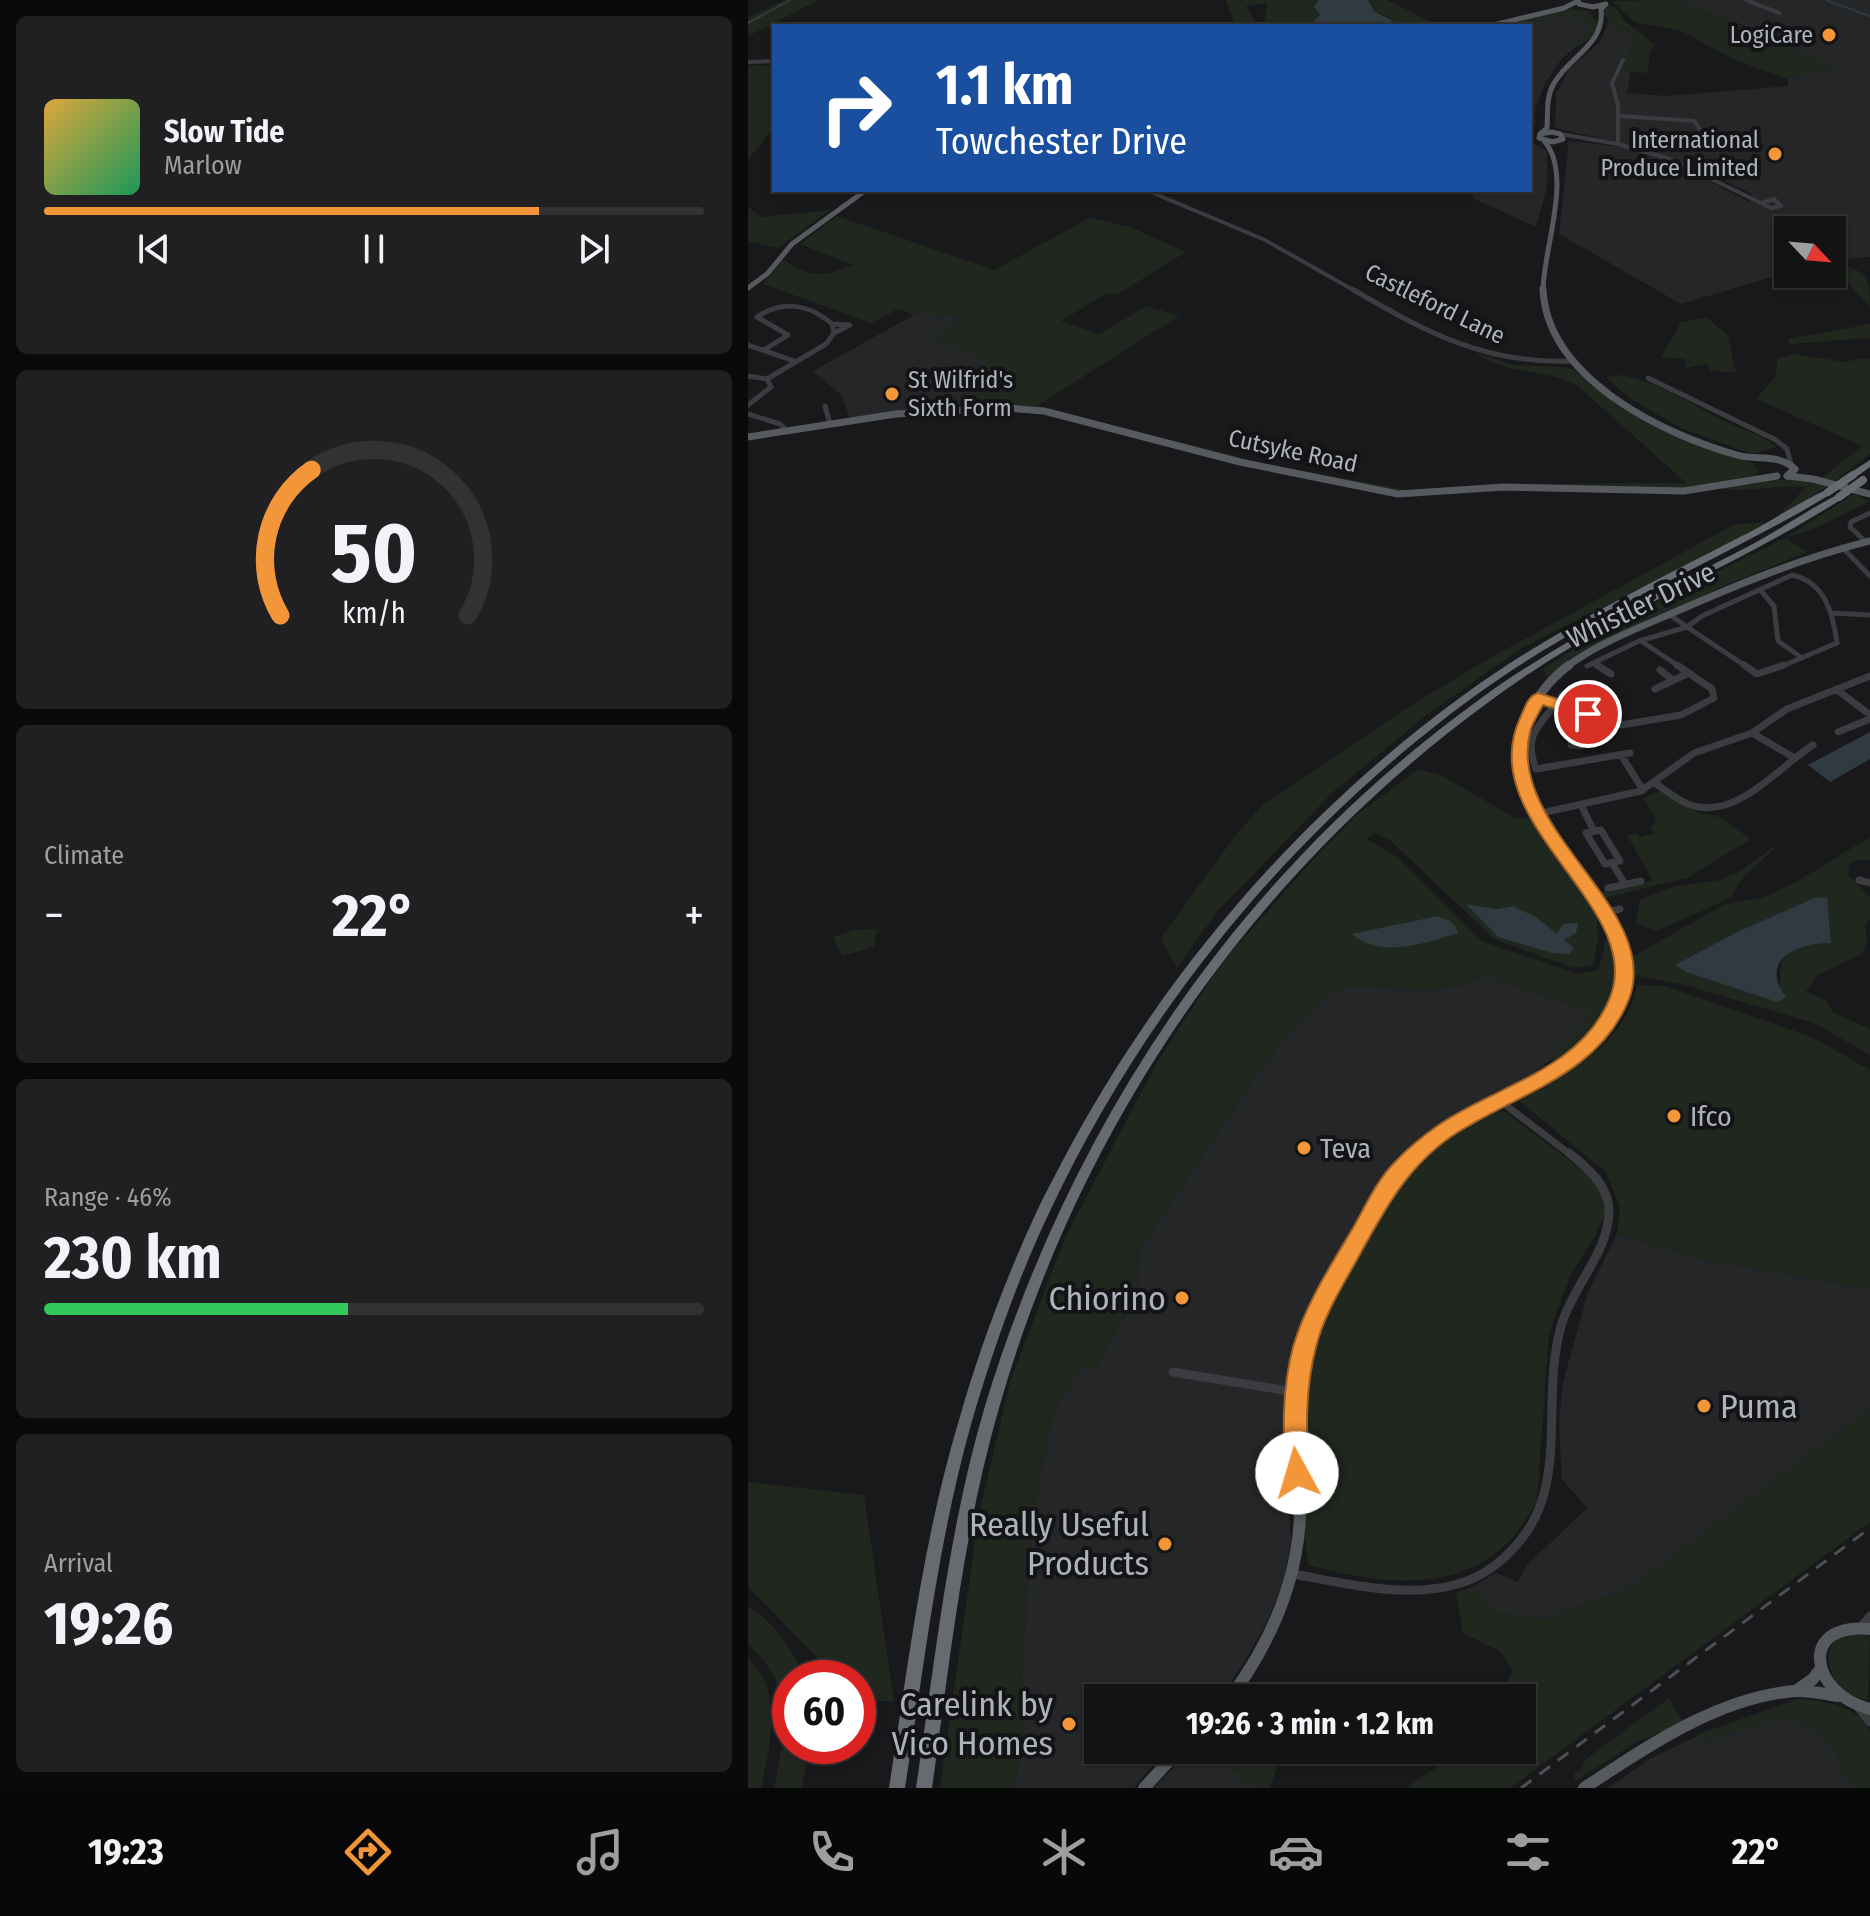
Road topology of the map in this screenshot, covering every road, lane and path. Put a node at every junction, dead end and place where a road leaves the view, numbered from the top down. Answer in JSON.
{"nodes":[{"id":1,"x":1746,"y":0,"type":"edge"},
{"id":2,"x":1578,"y":2,"type":"edge"},
{"id":3,"x":1606,"y":2,"type":"edge"},
{"id":4,"x":1590,"y":7,"type":"junction"},
{"id":5,"x":1779,"y":13,"type":"dead end"},
{"id":6,"x":1604,"y":19,"type":"junction"},
{"id":7,"x":1497,"y":24,"type":"edge"},
{"id":8,"x":1623,"y":60,"type":"dead end"},
{"id":9,"x":772,"y":61,"type":"edge"},
{"id":10,"x":748,"y":62,"type":"edge"},
{"id":11,"x":1619,"y":116,"type":"junction"},
{"id":12,"x":1547,"y":122,"type":"junction"},
{"id":13,"x":1532,"y":137,"type":"edge"},
{"id":14,"x":1559,"y":137,"type":"junction"},
{"id":15,"x":1542,"y":138,"type":"junction"},
{"id":16,"x":1702,"y":139,"type":"dead end"},
{"id":17,"x":1618,"y":144,"type":"junction"},
{"id":18,"x":1554,"y":152,"type":"junction"},
{"id":19,"x":863,"y":192,"type":"edge"},
{"id":20,"x":1151,"y":192,"type":"edge"},
{"id":21,"x":1750,"y":197,"type":"junction"},
{"id":22,"x":1767,"y":199,"type":"junction"},
{"id":23,"x":1761,"y":203,"type":"junction"},
{"id":24,"x":748,"y":288,"type":"edge"},
{"id":25,"x":832,"y":324,"type":"junction"},
{"id":26,"x":834,"y":333,"type":"junction"},
{"id":27,"x":748,"y":345,"type":"edge"},
{"id":28,"x":764,"y":350,"type":"junction"},
{"id":29,"x":794,"y":361,"type":"junction"},
{"id":30,"x":1574,"y":361,"type":"junction"},
{"id":31,"x":748,"y":376,"type":"edge"},
{"id":32,"x":1648,"y":378,"type":"dead end"},
{"id":33,"x":767,"y":379,"type":"junction"},
{"id":34,"x":748,"y":405,"type":"edge"},
{"id":35,"x":825,"y":406,"type":"dead end"},
{"id":36,"x":748,"y":414,"type":"edge"},
{"id":37,"x":830,"y":424,"type":"junction"},
{"id":38,"x":783,"y":427,"type":"junction"},
{"id":39,"x":748,"y":437,"type":"edge"},
{"id":40,"x":1787,"y":452,"type":"junction"},
{"id":41,"x":1748,"y":459,"type":"junction"},
{"id":42,"x":1771,"y":460,"type":"junction"},
{"id":43,"x":1870,"y":463,"type":"edge"},
{"id":44,"x":1793,"y":465,"type":"junction"},
{"id":45,"x":1761,"y":468,"type":"junction"},
{"id":46,"x":1777,"y":476,"type":"junction"},
{"id":47,"x":1787,"y":476,"type":"junction"},
{"id":48,"x":1867,"y":477,"type":"edge"},
{"id":49,"x":1752,"y":478,"type":"junction"},
{"id":50,"x":1813,"y":479,"type":"junction"},
{"id":51,"x":1870,"y":494,"type":"edge"},
{"id":52,"x":1833,"y":495,"type":"junction"},
{"id":53,"x":1869,"y":514,"type":"edge"},
{"id":54,"x":1868,"y":542,"type":"edge"},
{"id":55,"x":1842,"y":547,"type":"junction"},
{"id":56,"x":1870,"y":576,"type":"edge"},
{"id":57,"x":1761,"y":591,"type":"junction"},
{"id":58,"x":1831,"y":613,"type":"junction"},
{"id":59,"x":1670,"y":615,"type":"junction"},
{"id":60,"x":1870,"y":615,"type":"edge"},
{"id":61,"x":1687,"y":627,"type":"junction"},
{"id":62,"x":1641,"y":641,"type":"junction"},
{"id":63,"x":1802,"y":658,"type":"junction"},
{"id":64,"x":1660,"y":670,"type":"dead end"},
{"id":65,"x":1689,"y":673,"type":"junction"},
{"id":66,"x":1611,"y":674,"type":"dead end"},
{"id":67,"x":1870,"y":676,"type":"edge"},
{"id":68,"x":1673,"y":680,"type":"junction"},
{"id":69,"x":1655,"y":689,"type":"dead end"},
{"id":70,"x":1836,"y":689,"type":"junction"},
{"id":71,"x":1562,"y":695,"type":"dead end"},
{"id":72,"x":1538,"y":698,"type":"junction"},
{"id":73,"x":1557,"y":704,"type":"junction"},
{"id":74,"x":1870,"y":717,"type":"edge"},
{"id":75,"x":1838,"y":732,"type":"dead end"},
{"id":76,"x":1752,"y":733,"type":"junction"},
{"id":77,"x":1571,"y":745,"type":"dead end"},
{"id":78,"x":1813,"y":745,"type":"dead end"},
{"id":79,"x":1630,"y":753,"type":"dead end"},
{"id":80,"x":1621,"y":755,"type":"junction"},
{"id":81,"x":1793,"y":757,"type":"junction"},
{"id":82,"x":1588,"y":760,"type":"junction"},
{"id":83,"x":1655,"y":783,"type":"junction"},
{"id":84,"x":1643,"y":790,"type":"junction"},
{"id":85,"x":1581,"y":805,"type":"junction"},
{"id":86,"x":1537,"y":814,"type":"junction"},
{"id":87,"x":1594,"y":831,"type":"junction"},
{"id":88,"x":1612,"y":863,"type":"junction"},
{"id":89,"x":1859,"y":880,"type":"dead end"},
{"id":90,"x":1641,"y":881,"type":"dead end"},
{"id":91,"x":1870,"y":883,"type":"edge"},
{"id":92,"x":1625,"y":884,"type":"junction"},
{"id":93,"x":1608,"y":888,"type":"dead end"},
{"id":94,"x":1620,"y":909,"type":"dead end"},
{"id":95,"x":1604,"y":913,"type":"junction"},
{"id":96,"x":1499,"y":1100,"type":"junction"},
{"id":97,"x":1173,"y":1372,"type":"dead end"},
{"id":98,"x":1295,"y":1392,"type":"junction"},
{"id":99,"x":1293,"y":1574,"type":"junction"},
{"id":100,"x":1867,"y":1624,"type":"edge"},
{"id":101,"x":1821,"y":1668,"type":"junction"},
{"id":102,"x":1240,"y":1684,"type":"edge"},
{"id":103,"x":1796,"y":1691,"type":"junction"},
{"id":104,"x":1838,"y":1696,"type":"junction"},
{"id":105,"x":1864,"y":1708,"type":"edge"},
{"id":106,"x":1870,"y":1722,"type":"edge"},
{"id":107,"x":1166,"y":1764,"type":"edge"},
{"id":108,"x":897,"y":1788,"type":"edge"},
{"id":109,"x":924,"y":1788,"type":"edge"},
{"id":110,"x":1144,"y":1788,"type":"edge"},
{"id":111,"x":1584,"y":1788,"type":"edge"}],
"edges":[{"from":1,"to":5,"type":"street"},
{"from":2,"to":4,"type":"main road"},
{"from":2,"to":6,"type":"main road"},
{"from":2,"to":7,"type":"main road"},
{"from":3,"to":4,"type":"main road"},
{"from":3,"to":6,"type":"main road"},
{"from":4,"to":6,"type":"main road"},
{"from":6,"to":12,"type":"main road"},
{"from":8,"to":11,"type":"street"},
{"from":9,"to":10,"type":"street"},
{"from":11,"to":16,"type":"street"},
{"from":11,"to":17,"type":"street"},
{"from":12,"to":14,"type":"main road"},
{"from":12,"to":15,"type":"main road"},
{"from":13,"to":15,"type":"street"},
{"from":14,"to":15,"type":"main road"},
{"from":14,"to":17,"type":"street"},
{"from":14,"to":18,"type":"main road"},
{"from":15,"to":18,"type":"main road"},
{"from":17,"to":21,"type":"street"},
{"from":18,"to":30,"type":"main road"},
{"from":19,"to":24,"type":"main road"},
{"from":20,"to":30,"type":"street","name":"Castleford Lane"},
{"from":21,"to":22,"type":"street"},
{"from":21,"to":23,"type":"street"},
{"from":22,"to":23,"type":"street"},
{"from":22,"to":23,"type":"street"},
{"from":25,"to":26,"type":"street"},
{"from":25,"to":26,"type":"street"},
{"from":25,"to":28,"type":"street"},
{"from":26,"to":29,"type":"street"},
{"from":27,"to":28,"type":"street"},
{"from":28,"to":29,"type":"street"},
{"from":29,"to":33,"type":"street"},
{"from":30,"to":41,"type":"main road"},
{"from":31,"to":33,"type":"street"},
{"from":32,"to":40,"type":"street"},
{"from":33,"to":34,"type":"street"},
{"from":35,"to":37,"type":"street"},
{"from":36,"to":38,"type":"street"},
{"from":37,"to":38,"type":"main road","name":"Cutsyke Road"},
{"from":37,"to":49,"type":"main road","name":"Cutsyke Road"},
{"from":38,"to":39,"type":"main road","name":"Cutsyke Road"},
{"from":40,"to":42,"type":"street"},
{"from":40,"to":44,"type":"street"},
{"from":41,"to":42,"type":"main road"},
{"from":41,"to":45,"type":"main road"},
{"from":42,"to":44,"type":"main road"},
{"from":42,"to":45,"type":"main road"},
{"from":43,"to":52,"type":"highway","bridge":true},
{"from":44,"to":47,"type":"main road"},
{"from":44,"to":50,"type":"main road"},
{"from":45,"to":46,"type":"main road"},
{"from":45,"to":49,"type":"main road"},
{"from":46,"to":47,"type":"main road","name":"Cutsyke Road"},
{"from":46,"to":49,"type":"main road","name":"Cutsyke Road"},
{"from":47,"to":50,"type":"main road"},
{"from":48,"to":52,"type":"highway","bridge":true},
{"from":50,"to":51,"type":"main road"},
{"from":52,"to":108,"type":"highway"},
{"from":52,"to":109,"type":"highway"},
{"from":53,"to":54,"type":"street"},
{"from":54,"to":55,"type":"main road","name":"Whistler Drive"},
{"from":55,"to":56,"type":"street"},
{"from":55,"to":59,"type":"main road","name":"Whistler Drive"},
{"from":57,"to":58,"type":"street"},
{"from":57,"to":61,"type":"street"},
{"from":57,"to":63,"type":"street"},
{"from":58,"to":60,"type":"street"},
{"from":58,"to":63,"type":"street"},
{"from":59,"to":61,"type":"street"},
{"from":59,"to":72,"type":"main road","name":"Whistler Drive"},
{"from":61,"to":62,"type":"street"},
{"from":61,"to":63,"type":"street"},
{"from":62,"to":65,"type":"street"},
{"from":62,"to":66,"type":"street"},
{"from":64,"to":68,"type":"street"},
{"from":65,"to":68,"type":"street"},
{"from":65,"to":73,"type":"street"},
{"from":67,"to":70,"type":"street"},
{"from":68,"to":69,"type":"street"},
{"from":70,"to":74,"type":"street"},
{"from":70,"to":76,"type":"street"},
{"from":71,"to":73,"type":"street"},
{"from":72,"to":73,"type":"street"},
{"from":72,"to":86,"type":"main road","name":"Whistler Drive"},
{"from":73,"to":82,"type":"street"},
{"from":74,"to":75,"type":"street"},
{"from":76,"to":81,"type":"street"},
{"from":76,"to":83,"type":"street"},
{"from":77,"to":82,"type":"street"},
{"from":78,"to":81,"type":"street"},
{"from":79,"to":80,"type":"street"},
{"from":80,"to":82,"type":"street"},
{"from":80,"to":84,"type":"street"},
{"from":81,"to":83,"type":"street"},
{"from":83,"to":84,"type":"street"},
{"from":84,"to":85,"type":"street"},
{"from":85,"to":86,"type":"street"},
{"from":85,"to":87,"type":"street"},
{"from":86,"to":95,"type":"main road","name":"Whistler Drive"},
{"from":87,"to":88,"type":"street"},
{"from":87,"to":88,"type":"street"},
{"from":88,"to":92,"type":"street"},
{"from":89,"to":91,"type":"street"},
{"from":90,"to":92,"type":"street"},
{"from":92,"to":93,"type":"street"},
{"from":94,"to":95,"type":"street"},
{"from":95,"to":96,"type":"main road","name":"Whistler Drive"},
{"from":96,"to":98,"type":"main road","name":"Whistler Drive"},
{"from":96,"to":99,"type":"street"},
{"from":97,"to":98,"type":"street"},
{"from":98,"to":99,"type":"main road","name":"Whistler Drive"},
{"from":99,"to":102,"type":"main road","name":"Whistler Drive"},
{"from":100,"to":101,"type":"main road"},
{"from":101,"to":103,"type":"main road"},
{"from":101,"to":104,"type":"main road"},
{"from":103,"to":104,"type":"main road"},
{"from":103,"to":111,"type":"main road"},
{"from":104,"to":105,"type":"main road"},
{"from":105,"to":106,"type":"street"},
{"from":107,"to":110,"type":"main road"}]}
